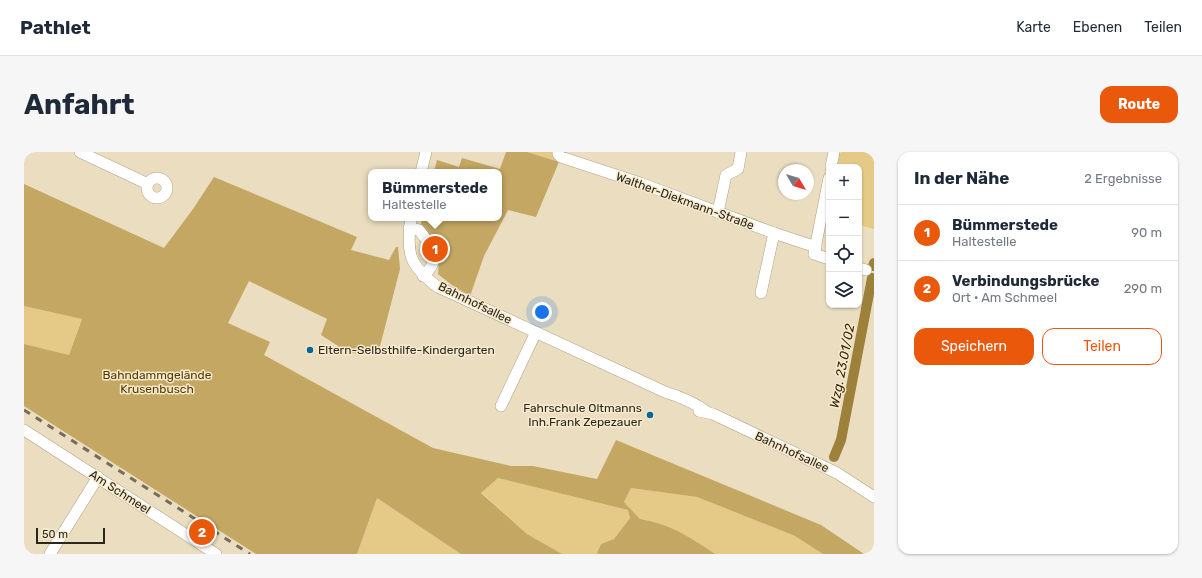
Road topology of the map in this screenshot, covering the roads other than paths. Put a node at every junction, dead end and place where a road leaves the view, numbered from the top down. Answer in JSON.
{"nodes":[{"id":1,"x":80,"y":152,"type":"edge"},
{"id":2,"x":426,"y":152,"type":"edge"},
{"id":3,"x":558,"y":152,"type":"edge"},
{"id":4,"x":742,"y":152,"type":"edge"},
{"id":5,"x":834,"y":152,"type":"edge"},
{"id":6,"x":832,"y":164,"type":"edge"},
{"id":7,"x":422,"y":169,"type":"edge"},
{"id":8,"x":148,"y":184,"type":"dead end"},
{"id":9,"x":826,"y":194,"type":"edge"},
{"id":10,"x":718,"y":212,"type":"junction"},
{"id":11,"x":410,"y":223,"type":"edge"},
{"id":12,"x":774,"y":233,"type":"junction"},
{"id":13,"x":816,"y":247,"type":"junction"},
{"id":14,"x":826,"y":258,"type":"edge"},
{"id":15,"x":421,"y":273,"type":"junction"},
{"id":16,"x":760,"y":293,"type":"dead end"},
{"id":17,"x":536,"y":332,"type":"junction"},
{"id":18,"x":501,"y":406,"type":"dead end"},
{"id":19,"x":24,"y":430,"type":"edge"},
{"id":20,"x":98,"y":477,"type":"junction"},
{"id":21,"x":874,"y":497,"type":"edge"},
{"id":22,"x":50,"y":554,"type":"edge"},
{"id":23,"x":216,"y":554,"type":"edge"}],
"edges":[{"from":1,"to":8,"type":"street"},
{"from":2,"to":7,"type":"street"},
{"from":3,"to":10,"type":"street","name":"Walther-Diekmann-Straße"},
{"from":4,"to":10,"type":"street"},
{"from":5,"to":6,"type":"street"},
{"from":9,"to":13,"type":"street"},
{"from":10,"to":12,"type":"street","name":"Walther-Diekmann-Straße"},
{"from":11,"to":15,"type":"street"},
{"from":11,"to":15,"type":"street"},
{"from":12,"to":13,"type":"street","name":"Walther-Diekmann-Straße"},
{"from":12,"to":16,"type":"street"},
{"from":13,"to":14,"type":"street"},
{"from":15,"to":17,"type":"street","name":"Bahnhofsallee"},
{"from":17,"to":18,"type":"street"},
{"from":17,"to":21,"type":"street","name":"Bahnhofsallee"},
{"from":19,"to":20,"type":"street","name":"Am Schmeel"},
{"from":20,"to":22,"type":"street"},
{"from":20,"to":23,"type":"street","name":"Am Schmeel"}]}
